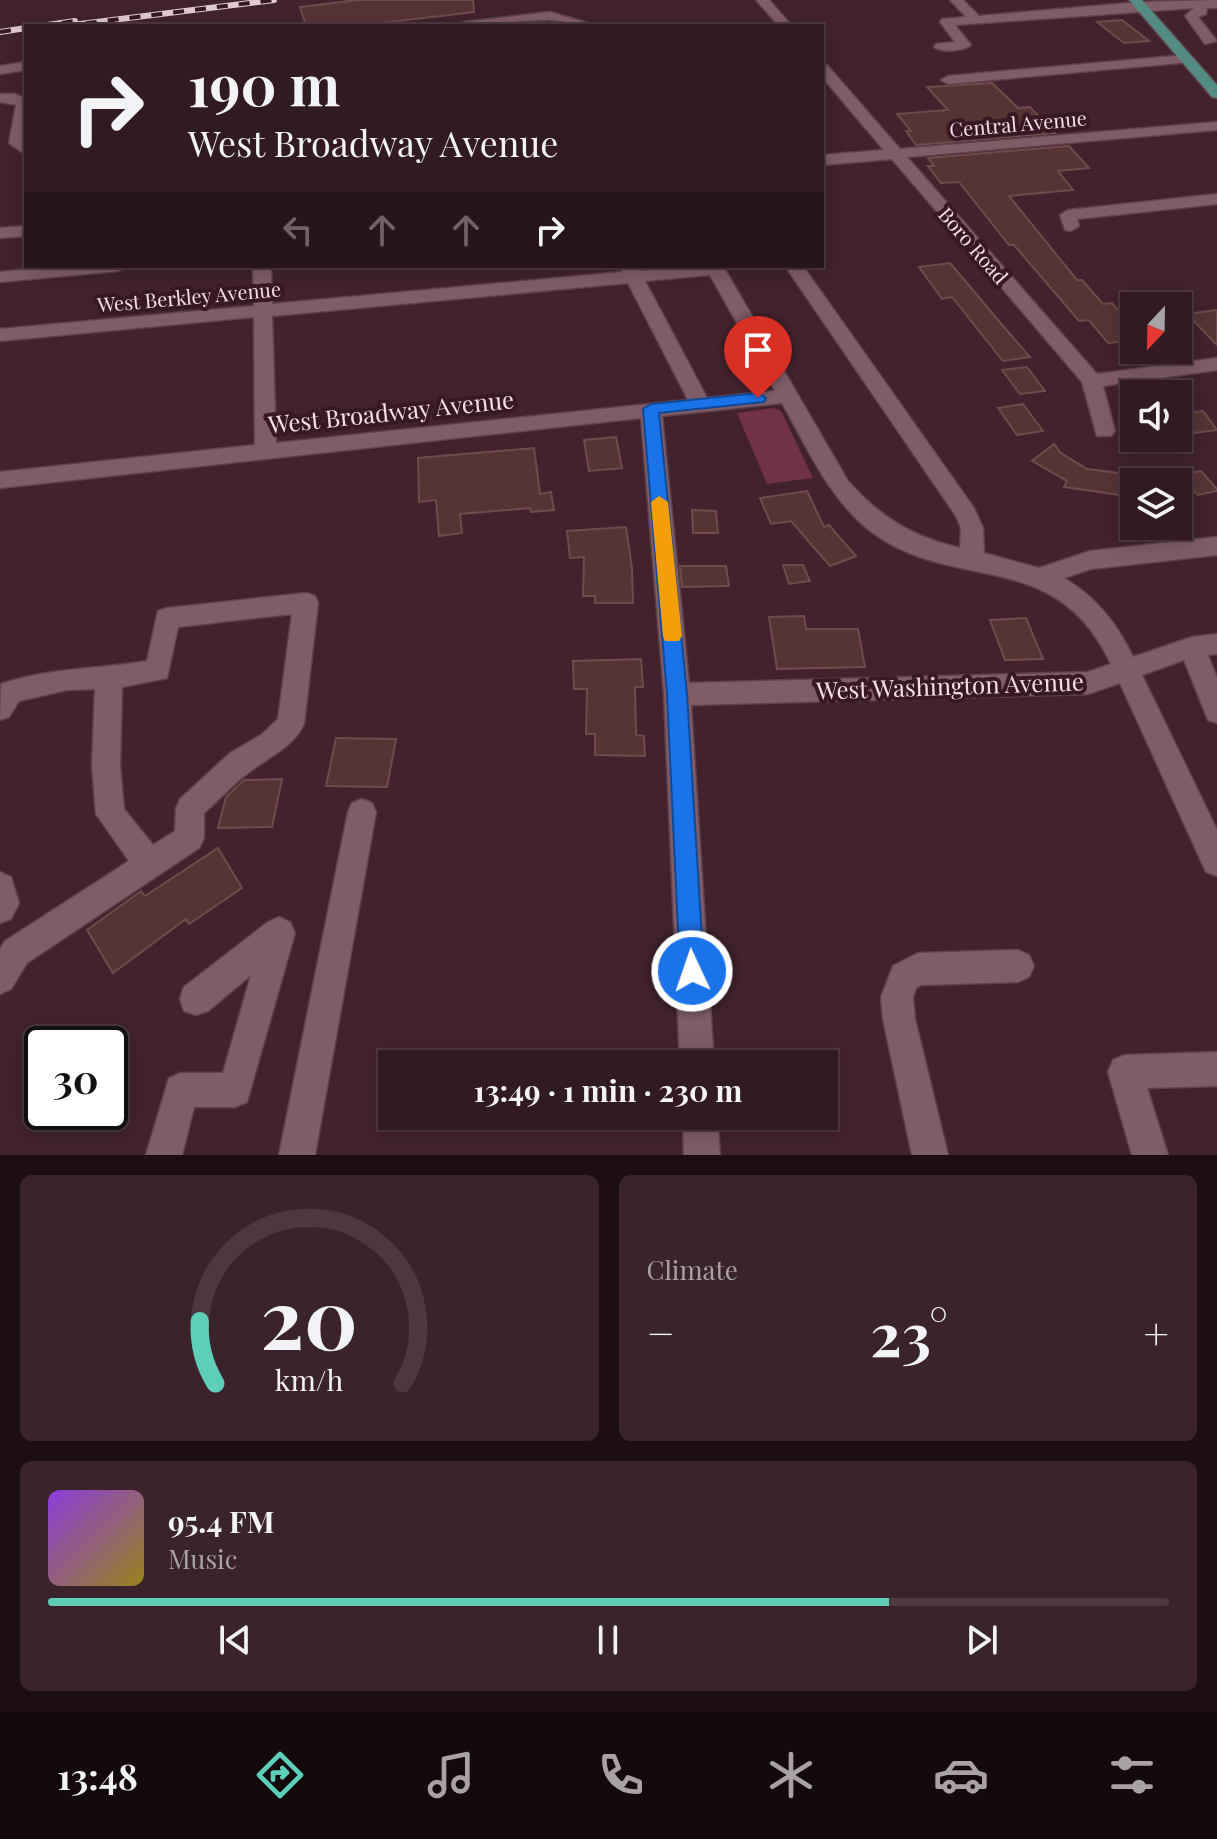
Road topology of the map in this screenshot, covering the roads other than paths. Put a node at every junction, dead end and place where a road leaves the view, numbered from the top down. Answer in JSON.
{"nodes":[{"id":1,"x":762,"y":0,"type":"edge"},
{"id":2,"x":956,"y":0,"type":"edge"},
{"id":3,"x":1165,"y":2,"type":"edge"},
{"id":4,"x":1138,"y":3,"type":"edge"},
{"id":5,"x":1217,"y":4,"type":"edge"},
{"id":6,"x":1199,"y":5,"type":"junction"},
{"id":7,"x":976,"y":20,"type":"junction"},
{"id":8,"x":533,"y":22,"type":"edge"},
{"id":9,"x":784,"y":23,"type":"edge"},
{"id":10,"x":498,"y":24,"type":"edge"},
{"id":11,"x":584,"y":24,"type":"edge"},
{"id":12,"x":1210,"y":41,"type":"dead end"},
{"id":13,"x":1186,"y":59,"type":"junction"},
{"id":14,"x":955,"y":62,"type":"dead end"},
{"id":15,"x":24,"y":66,"type":"edge"},
{"id":16,"x":0,"y":70,"type":"edge"},
{"id":17,"x":824,"y":70,"type":"edge"},
{"id":18,"x":948,"y":80,"type":"dead end"},
{"id":19,"x":1214,"y":87,"type":"edge"},
{"id":20,"x":0,"y":98,"type":"edge"},
{"id":21,"x":1217,"y":126,"type":"edge"},
{"id":22,"x":24,"y":148,"type":"edge"},
{"id":23,"x":894,"y":154,"type":"junction"},
{"id":24,"x":824,"y":160,"type":"edge"},
{"id":25,"x":1217,"y":199,"type":"edge"},
{"id":26,"x":1071,"y":226,"type":"dead end"},
{"id":27,"x":24,"y":231,"type":"edge"},
{"id":28,"x":0,"y":233,"type":"edge"},
{"id":29,"x":97,"y":268,"type":"edge"},
{"id":30,"x":262,"y":268,"type":"edge"},
{"id":31,"x":715,"y":268,"type":"edge"},
{"id":32,"x":795,"y":268,"type":"edge"},
{"id":33,"x":630,"y":272,"type":"edge"},
{"id":34,"x":0,"y":277,"type":"edge"},
{"id":35,"x":263,"y":311,"type":"junction"},
{"id":36,"x":0,"y":335,"type":"edge"},
{"id":37,"x":1217,"y":364,"type":"edge"},
{"id":38,"x":1092,"y":381,"type":"junction"},
{"id":39,"x":788,"y":396,"type":"junction"},
{"id":40,"x":700,"y":403,"type":"junction"},
{"id":41,"x":651,"y":409,"type":"junction"},
{"id":42,"x":1104,"y":431,"type":"dead end"},
{"id":43,"x":266,"y":451,"type":"junction"},
{"id":44,"x":0,"y":480,"type":"edge"},
{"id":45,"x":1217,"y":546,"type":"edge"},
{"id":46,"x":972,"y":558,"type":"junction"},
{"id":47,"x":1040,"y":577,"type":"junction"},
{"id":48,"x":1204,"y":645,"type":"edge"},
{"id":49,"x":1126,"y":668,"type":"junction"},
{"id":50,"x":109,"y":678,"type":"junction"},
{"id":51,"x":677,"y":694,"type":"junction"},
{"id":52,"x":0,"y":709,"type":"edge"},
{"id":53,"x":1217,"y":712,"type":"edge"},
{"id":54,"x":362,"y":812,"type":"dead end"},
{"id":55,"x":1217,"y":862,"type":"edge"},
{"id":56,"x":150,"y":864,"type":"junction"},
{"id":57,"x":0,"y":887,"type":"edge"},
{"id":58,"x":0,"y":908,"type":"edge"},
{"id":59,"x":1018,"y":966,"type":"dead end"},
{"id":60,"x":1,"y":975,"type":"edge"},
{"id":61,"x":196,"y":999,"type":"dead end"},
{"id":62,"x":696,"y":1050,"type":"edge"},
{"id":63,"x":1217,"y":1069,"type":"edge"},
{"id":64,"x":701,"y":1130,"type":"edge"},
{"id":65,"x":164,"y":1155,"type":"edge"},
{"id":66,"x":297,"y":1155,"type":"edge"},
{"id":67,"x":702,"y":1155,"type":"edge"},
{"id":68,"x":930,"y":1155,"type":"edge"},
{"id":69,"x":1150,"y":1155,"type":"edge"}],
"edges":[{"from":1,"to":9,"type":"street"},
{"from":2,"to":7,"type":"street"},
{"from":3,"to":4,"type":"street"},
{"from":3,"to":6,"type":"street"},
{"from":4,"to":7,"type":"street"},
{"from":4,"to":13,"type":"main road"},
{"from":5,"to":6,"type":"street"},
{"from":6,"to":12,"type":"street"},
{"from":7,"to":14,"type":"street"},
{"from":8,"to":10,"type":"street"},
{"from":8,"to":11,"type":"street"},
{"from":13,"to":18,"type":"street"},
{"from":13,"to":19,"type":"main road"},
{"from":15,"to":16,"type":"street"},
{"from":17,"to":23,"type":"street","name":"Boro Road"},
{"from":20,"to":22,"type":"street"},
{"from":21,"to":23,"type":"street","name":"Central Avenue"},
{"from":23,"to":24,"type":"street","name":"Central Avenue"},
{"from":23,"to":38,"type":"street","name":"Boro Road"},
{"from":25,"to":26,"type":"street"},
{"from":27,"to":28,"type":"street"},
{"from":29,"to":34,"type":"street"},
{"from":30,"to":35,"type":"street"},
{"from":31,"to":33,"type":"street","name":"West Berkley Avenue"},
{"from":31,"to":39,"type":"street"},
{"from":32,"to":46,"type":"street"},
{"from":33,"to":35,"type":"street","name":"West Berkley Avenue"},
{"from":33,"to":40,"type":"street"},
{"from":35,"to":36,"type":"street","name":"West Berkley Avenue"},
{"from":35,"to":43,"type":"street"},
{"from":37,"to":38,"type":"street"},
{"from":38,"to":42,"type":"street","name":"Boro Road"},
{"from":39,"to":40,"type":"street","name":"West Broadway Avenue"},
{"from":39,"to":46,"type":"street"},
{"from":40,"to":41,"type":"street","name":"West Broadway Avenue"},
{"from":41,"to":43,"type":"street","name":"West Broadway Avenue"},
{"from":41,"to":51,"type":"street"},
{"from":43,"to":44,"type":"street","name":"West Broadway Avenue"},
{"from":45,"to":47,"type":"street"},
{"from":46,"to":47,"type":"street"},
{"from":47,"to":49,"type":"street"},
{"from":48,"to":49,"type":"street","name":"West Washington Avenue"},
{"from":48,"to":53,"type":"street"},
{"from":49,"to":51,"type":"street","name":"West Washington Avenue"},
{"from":49,"to":55,"type":"street"},
{"from":50,"to":52,"type":"street"},
{"from":50,"to":56,"type":"street"},
{"from":50,"to":56,"type":"street"},
{"from":51,"to":62,"type":"street"},
{"from":54,"to":66,"type":"street"},
{"from":56,"to":60,"type":"street"},
{"from":57,"to":58,"type":"street"},
{"from":59,"to":68,"type":"street"},
{"from":61,"to":65,"type":"street"},
{"from":63,"to":69,"type":"street"},
{"from":64,"to":67,"type":"street"}]}
